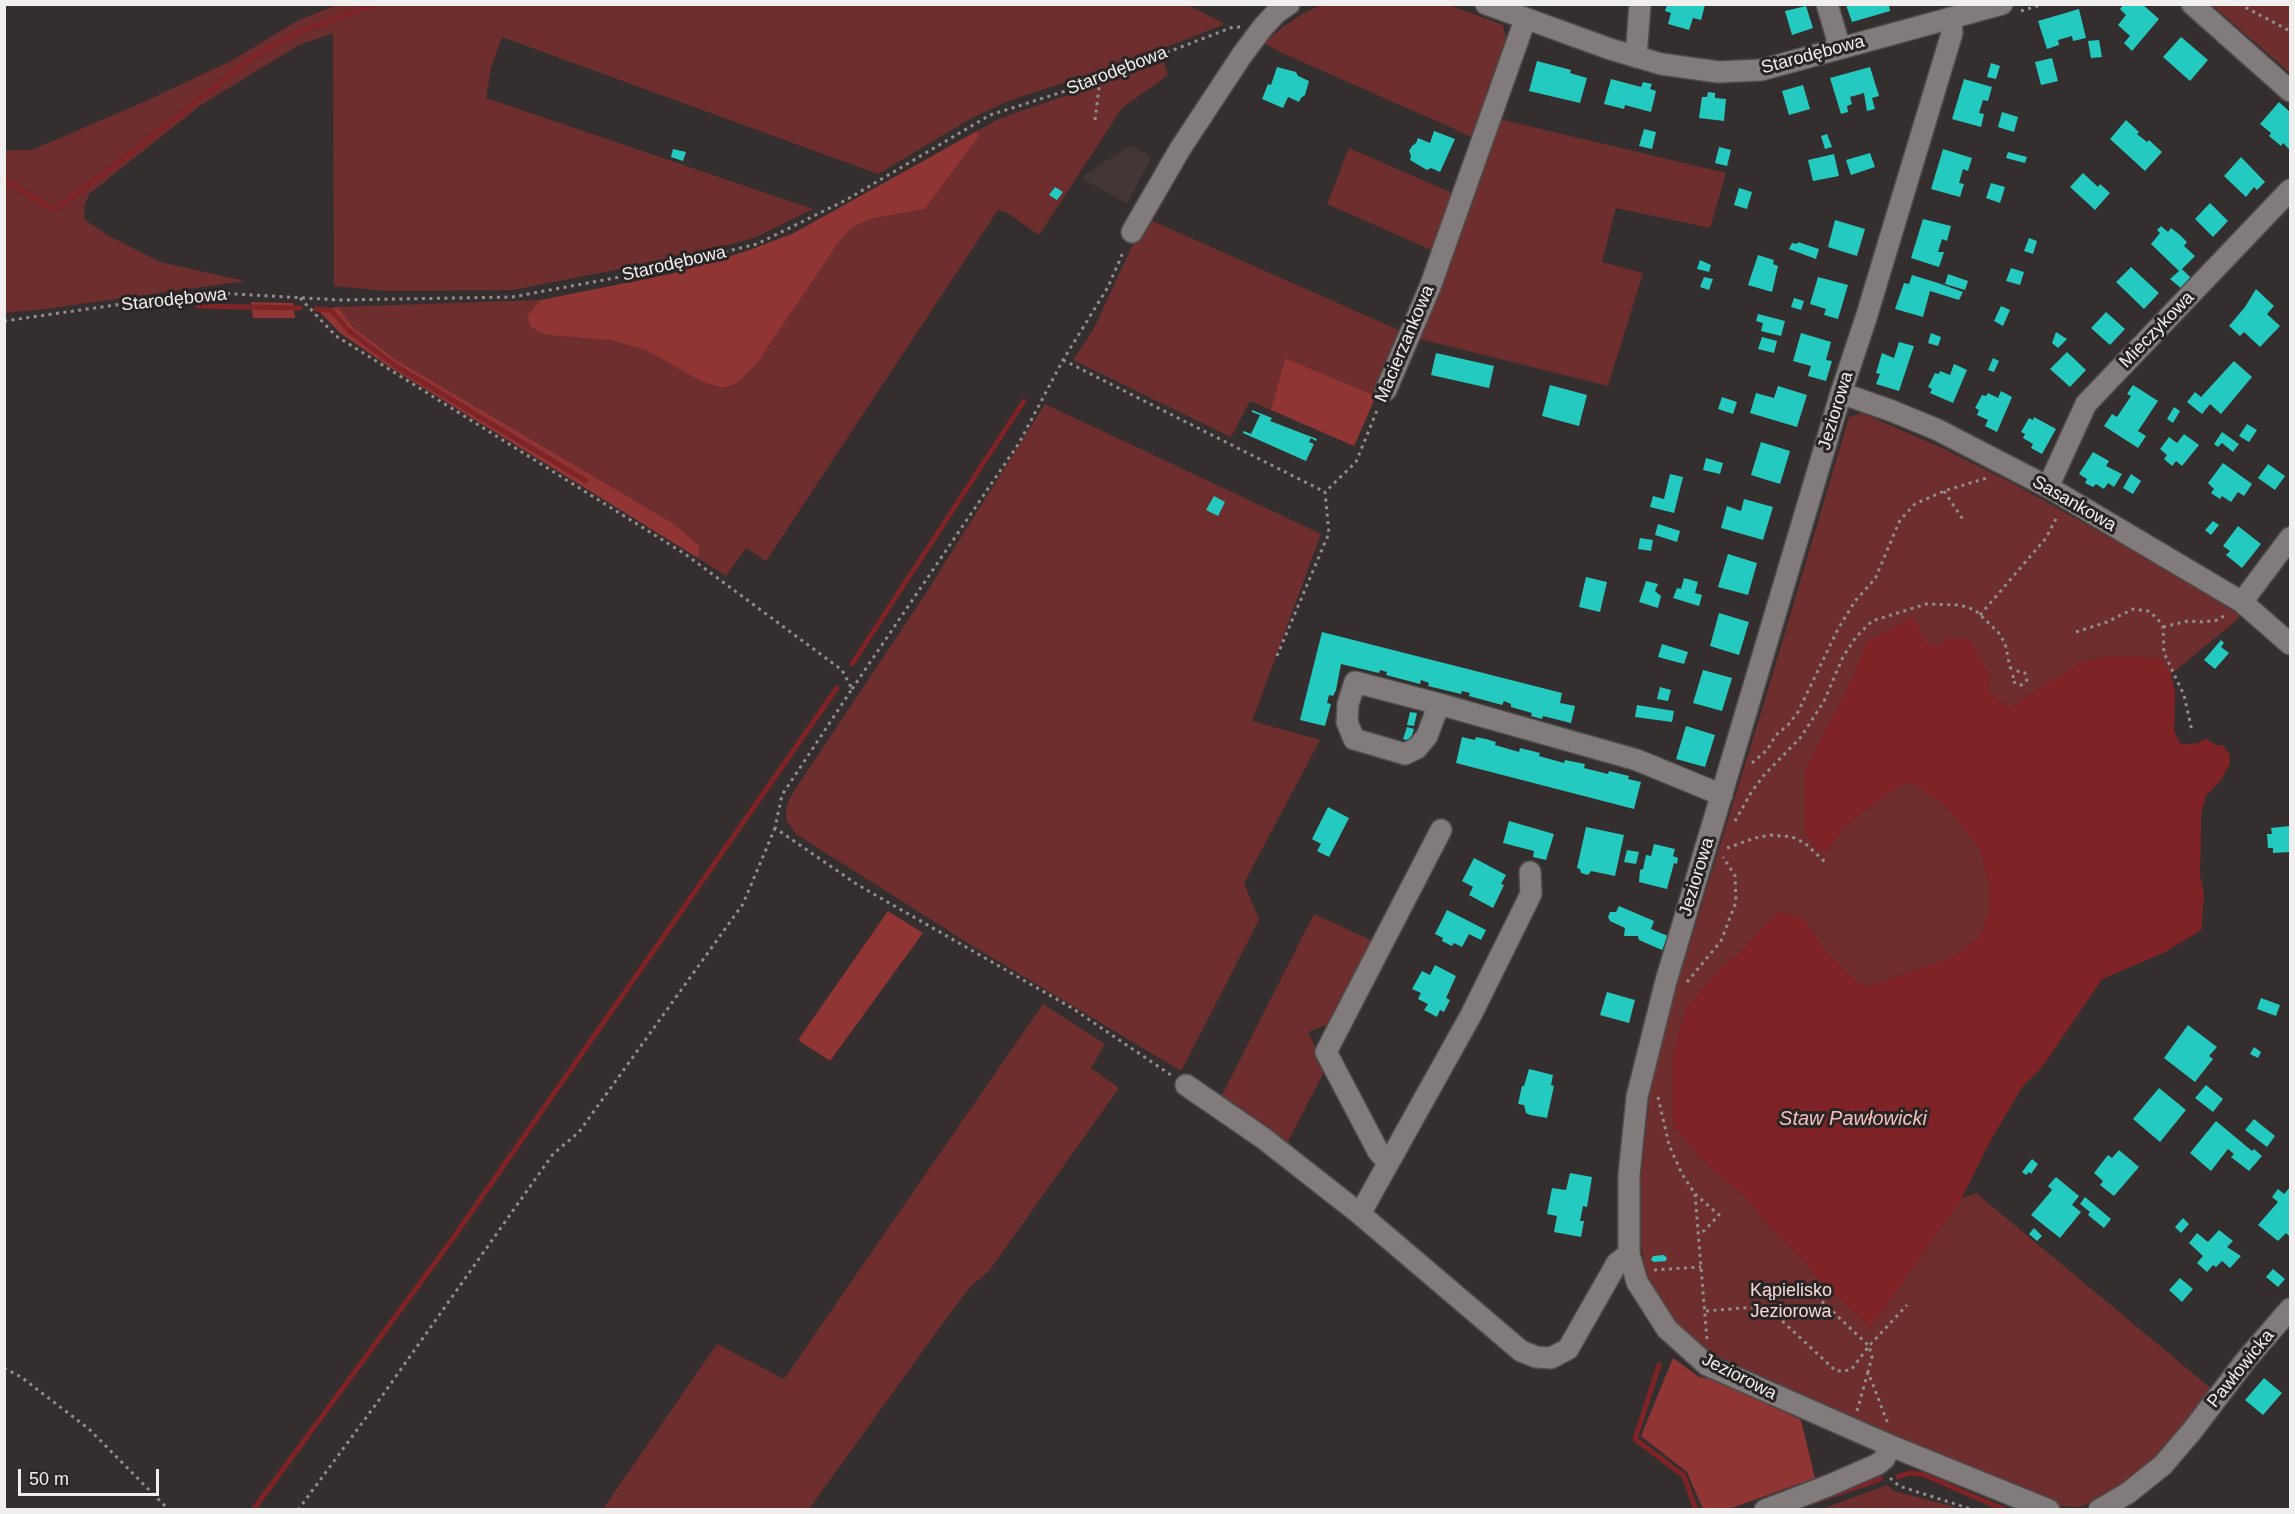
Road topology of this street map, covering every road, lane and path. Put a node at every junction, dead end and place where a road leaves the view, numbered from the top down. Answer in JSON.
{"nodes":[{"id":1,"x":1289,"y":4,"type":"edge"},
{"id":2,"x":1486,"y":4,"type":"edge"},
{"id":3,"x":1640,"y":4,"type":"edge"},
{"id":4,"x":1827,"y":4,"type":"edge"},
{"id":5,"x":2002,"y":4,"type":"edge"},
{"id":6,"x":2192,"y":4,"type":"edge"},
{"id":7,"x":2239,"y":4,"type":"edge"},
{"id":8,"x":1951,"y":19,"type":"junction"},
{"id":9,"x":1525,"y":20,"type":"junction"},
{"id":10,"x":1263,"y":27,"type":"junction"},
{"id":11,"x":2290,"y":31,"type":"edge"},
{"id":12,"x":1840,"y":48,"type":"junction"},
{"id":13,"x":1636,"y":57,"type":"junction"},
{"id":14,"x":1100,"y":80,"type":"junction"},
{"id":15,"x":2290,"y":91,"type":"edge"},
{"id":16,"x":1095,"y":120,"type":"dead end"},
{"id":17,"x":2290,"y":190,"type":"edge"},
{"id":18,"x":1132,"y":232,"type":"joint"},
{"id":19,"x":300,"y":298,"type":"junction"},
{"id":20,"x":4,"y":321,"type":"edge"},
{"id":21,"x":1062,"y":360,"type":"junction"},
{"id":22,"x":1386,"y":390,"type":"joint"},
{"id":23,"x":1841,"y":393,"type":"junction"},
{"id":24,"x":2006,"y":465,"type":"junction"},
{"id":25,"x":2048,"y":487,"type":"junction"},
{"id":26,"x":1944,"y":491,"type":"junction"},
{"id":27,"x":1325,"y":492,"type":"junction"},
{"id":28,"x":2067,"y":498,"type":"junction"},
{"id":29,"x":1965,"y":521,"type":"dead end"},
{"id":30,"x":2290,"y":538,"type":"edge"},
{"id":31,"x":2242,"y":602,"type":"junction"},
{"id":32,"x":1980,"y":615,"type":"junction"},
{"id":33,"x":2163,"y":627,"type":"junction"},
{"id":34,"x":2076,"y":632,"type":"dead end"},
{"id":35,"x":2290,"y":644,"type":"edge"},
{"id":36,"x":1277,"y":656,"type":"dead end"},
{"id":37,"x":2014,"y":672,"type":"junction"},
{"id":38,"x":852,"y":689,"type":"junction"},
{"id":39,"x":1439,"y":704,"type":"dead end"},
{"id":40,"x":2192,"y":731,"type":"dead end"},
{"id":41,"x":1728,"y":773,"type":"junction"},
{"id":42,"x":1722,"y":795,"type":"junction"},
{"id":43,"x":1731,"y":827,"type":"dead end"},
{"id":44,"x":775,"y":828,"type":"junction"},
{"id":45,"x":1441,"y":830,"type":"dead end"},
{"id":46,"x":1725,"y":842,"type":"dead end"},
{"id":47,"x":1722,"y":850,"type":"junction"},
{"id":48,"x":1827,"y":864,"type":"dead end"},
{"id":49,"x":1530,"y":872,"type":"dead end"},
{"id":50,"x":1684,"y":986,"type":"dead end"},
{"id":51,"x":1186,"y":1085,"type":"joint"},
{"id":52,"x":1658,"y":1092,"type":"dead end"},
{"id":53,"x":1388,"y":1163,"type":"junction"},
{"id":54,"x":1695,"y":1194,"type":"junction"},
{"id":55,"x":1360,"y":1214,"type":"junction"},
{"id":56,"x":1699,"y":1231,"type":"junction"},
{"id":57,"x":1632,"y":1263,"type":"junction"},
{"id":58,"x":1702,"y":1268,"type":"junction"},
{"id":59,"x":1811,"y":1291,"type":"dead end"},
{"id":60,"x":1907,"y":1305,"type":"dead end"},
{"id":61,"x":2290,"y":1309,"type":"edge"},
{"id":62,"x":1706,"y":1312,"type":"junction"},
{"id":63,"x":1869,"y":1346,"type":"junction"},
{"id":64,"x":1704,"y":1362,"type":"junction"},
{"id":65,"x":4,"y":1368,"type":"edge"},
{"id":66,"x":1868,"y":1372,"type":"junction"},
{"id":67,"x":1851,"y":1428,"type":"junction"},
{"id":68,"x":1891,"y":1446,"type":"junction"},
{"id":69,"x":1878,"y":1464,"type":"junction"},
{"id":70,"x":169,"y":1509,"type":"edge"},
{"id":71,"x":298,"y":1509,"type":"edge"},
{"id":72,"x":1765,"y":1509,"type":"edge"},
{"id":73,"x":1974,"y":1509,"type":"edge"},
{"id":74,"x":2049,"y":1509,"type":"edge"},
{"id":75,"x":2099,"y":1509,"type":"edge"}],
"edges":[{"from":1,"to":10,"type":"street"},
{"from":2,"to":9,"type":"street","name":"Starodębowa"},
{"from":3,"to":13,"type":"street"},
{"from":4,"to":12,"type":"street"},
{"from":5,"to":8,"type":"street","name":"Starodębowa"},
{"from":6,"to":15,"type":"street"},
{"from":7,"to":11,"type":"path"},
{"from":8,"to":12,"type":"street","name":"Starodębowa"},
{"from":8,"to":23,"type":"street","name":"Jeziorowa"},
{"from":9,"to":13,"type":"street","name":"Starodębowa"},
{"from":9,"to":22,"type":"street","name":"Macierzankowa"},
{"from":10,"to":14,"type":"path","name":"Starodębowa"},
{"from":10,"to":18,"type":"street"},
{"from":12,"to":13,"type":"street","name":"Starodębowa"},
{"from":14,"to":16,"type":"path"},
{"from":14,"to":19,"type":"path","name":"Starodębowa"},
{"from":17,"to":25,"type":"street","name":"Mieczykowa"},
{"from":18,"to":21,"type":"path"},
{"from":19,"to":20,"type":"path","name":"Starodębowa"},
{"from":19,"to":38,"type":"path"},
{"from":21,"to":27,"type":"path"},
{"from":21,"to":38,"type":"path"},
{"from":22,"to":27,"type":"path","name":"Macierzankowa"},
{"from":23,"to":24,"type":"street","name":"Sasankowa"},
{"from":23,"to":41,"type":"street","name":"Jeziorowa"},
{"from":24,"to":25,"type":"street","name":"Sasankowa"},
{"from":24,"to":26,"type":"path"},
{"from":25,"to":28,"type":"street","name":"Sasankowa"},
{"from":26,"to":29,"type":"path"},
{"from":26,"to":41,"type":"path"},
{"from":27,"to":36,"type":"path"},
{"from":28,"to":31,"type":"street","name":"Sasankowa"},
{"from":28,"to":32,"type":"path"},
{"from":30,"to":31,"type":"street"},
{"from":31,"to":33,"type":"path"},
{"from":31,"to":35,"type":"street","name":"Sasankowa"},
{"from":32,"to":37,"type":"path"},
{"from":32,"to":43,"type":"path"},
{"from":33,"to":34,"type":"path"},
{"from":33,"to":40,"type":"path"},
{"from":37,"to":37,"type":"path"},
{"from":38,"to":44,"type":"path"},
{"from":39,"to":42,"type":"street"},
{"from":41,"to":42,"type":"street","name":"Jeziorowa"},
{"from":42,"to":57,"type":"street","name":"Jeziorowa"},
{"from":44,"to":51,"type":"path"},
{"from":44,"to":71,"type":"path"},
{"from":45,"to":53,"type":"street"},
{"from":46,"to":47,"type":"path"},
{"from":47,"to":48,"type":"path"},
{"from":47,"to":50,"type":"path"},
{"from":49,"to":53,"type":"street"},
{"from":51,"to":55,"type":"street"},
{"from":52,"to":54,"type":"path"},
{"from":53,"to":55,"type":"street"},
{"from":54,"to":56,"type":"path"},
{"from":54,"to":56,"type":"path"},
{"from":55,"to":57,"type":"street"},
{"from":56,"to":58,"type":"path"},
{"from":57,"to":58,"type":"path"},
{"from":57,"to":64,"type":"street","name":"Jeziorowa"},
{"from":58,"to":62,"type":"path"},
{"from":59,"to":63,"type":"path"},
{"from":60,"to":63,"type":"path"},
{"from":61,"to":75,"type":"street","name":"Pawłowicka"},
{"from":62,"to":63,"type":"path"},
{"from":62,"to":64,"type":"path"},
{"from":63,"to":66,"type":"path"},
{"from":64,"to":67,"type":"street","name":"Jeziorowa"},
{"from":65,"to":70,"type":"path"},
{"from":66,"to":67,"type":"path"},
{"from":66,"to":68,"type":"path"},
{"from":67,"to":68,"type":"street","name":"Jeziorowa"},
{"from":68,"to":69,"type":"street"},
{"from":68,"to":74,"type":"street","name":"Jeziorowa"},
{"from":69,"to":72,"type":"street"},
{"from":69,"to":73,"type":"path"}]}
